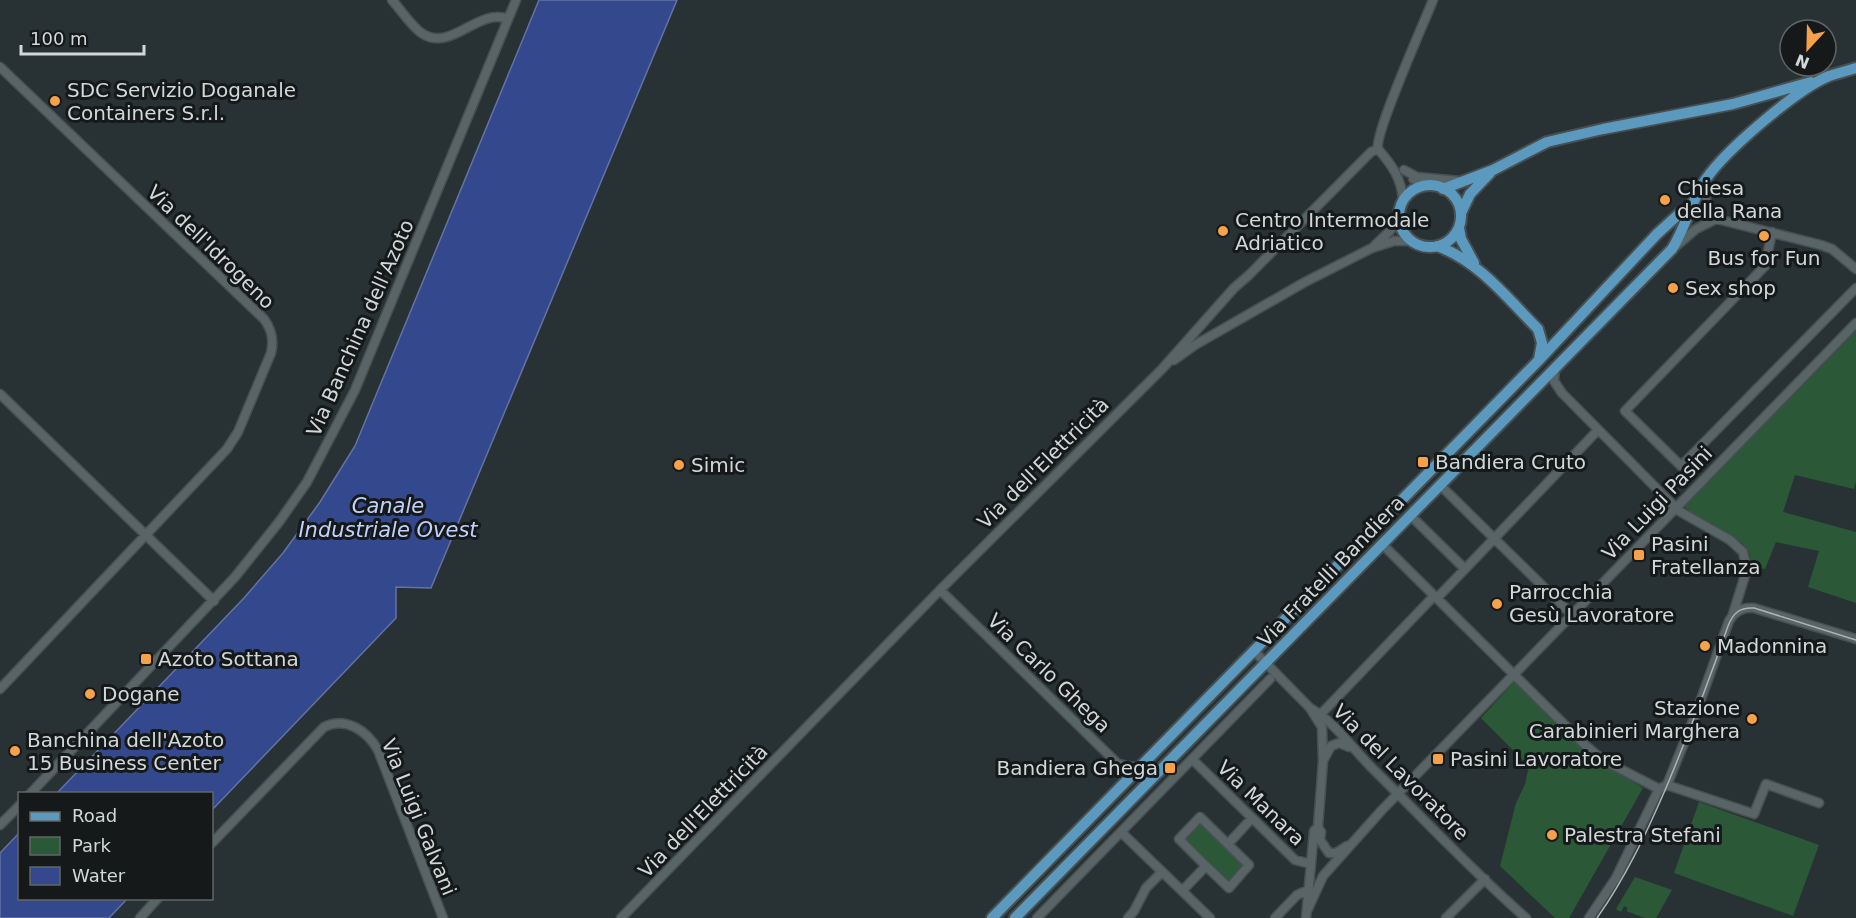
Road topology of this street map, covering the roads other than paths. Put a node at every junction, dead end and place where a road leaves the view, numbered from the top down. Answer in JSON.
{"nodes":[{"id":1,"x":392,"y":0,"type":"edge"},
{"id":2,"x":516,"y":0,"type":"edge"},
{"id":3,"x":1433,"y":0,"type":"edge"},
{"id":4,"x":508,"y":19,"type":"junction"},
{"id":5,"x":0,"y":67,"type":"edge"},
{"id":6,"x":1856,"y":68,"type":"edge"},
{"id":7,"x":1838,"y":73,"type":"edge"},
{"id":8,"x":1822,"y":78,"type":"edge"},
{"id":9,"x":1826,"y":78,"type":"edge"},
{"id":10,"x":1378,"y":149,"type":"junction"},
{"id":11,"x":1392,"y":165,"type":"junction"},
{"id":12,"x":1404,"y":170,"type":"junction"},
{"id":13,"x":1494,"y":170,"type":"junction"},
{"id":14,"x":1707,"y":177,"type":"junction"},
{"id":15,"x":1464,"y":181,"type":"junction"},
{"id":16,"x":1426,"y":186,"type":"junction"},
{"id":17,"x":1443,"y":189,"type":"junction"},
{"id":18,"x":1403,"y":201,"type":"junction"},
{"id":19,"x":1689,"y":212,"type":"junction"},
{"id":20,"x":1461,"y":214,"type":"junction"},
{"id":21,"x":1399,"y":218,"type":"junction"},
{"id":22,"x":1719,"y":218,"type":"junction"},
{"id":23,"x":1459,"y":228,"type":"junction"},
{"id":24,"x":1772,"y":232,"type":"junction"},
{"id":25,"x":1657,"y":234,"type":"junction"},
{"id":26,"x":1411,"y":241,"type":"junction"},
{"id":27,"x":1437,"y":246,"type":"junction"},
{"id":28,"x":1372,"y":248,"type":"junction"},
{"id":29,"x":1672,"y":249,"type":"junction"},
{"id":30,"x":1475,"y":266,"type":"junction"},
{"id":31,"x":1856,"y":270,"type":"edge"},
{"id":32,"x":1856,"y":288,"type":"edge"},
{"id":33,"x":1856,"y":323,"type":"edge"},
{"id":34,"x":1538,"y":329,"type":"junction"},
{"id":35,"x":1559,"y":338,"type":"junction"},
{"id":36,"x":1539,"y":360,"type":"junction"},
{"id":37,"x":1555,"y":368,"type":"junction"},
{"id":38,"x":1162,"y":369,"type":"junction"},
{"id":39,"x":0,"y":394,"type":"edge"},
{"id":40,"x":1598,"y":430,"type":"junction"},
{"id":41,"x":1440,"y":485,"type":"junction"},
{"id":42,"x":1676,"y":507,"type":"junction"},
{"id":43,"x":1410,"y":515,"type":"junction"},
{"id":44,"x":147,"y":536,"type":"junction"},
{"id":45,"x":1494,"y":539,"type":"junction"},
{"id":46,"x":1382,"y":544,"type":"junction"},
{"id":47,"x":1465,"y":569,"type":"junction"},
{"id":48,"x":1743,"y":586,"type":"junction"},
{"id":49,"x":940,"y":590,"type":"junction"},
{"id":50,"x":1436,"y":597,"type":"junction"},
{"id":51,"x":214,"y":601,"type":"junction"},
{"id":52,"x":1758,"y":609,"type":"junction"},
{"id":53,"x":1571,"y":614,"type":"junction"},
{"id":54,"x":1733,"y":614,"type":"junction"},
{"id":55,"x":1856,"y":639,"type":"edge"},
{"id":56,"x":1253,"y":650,"type":"junction"},
{"id":57,"x":1266,"y":663,"type":"junction"},
{"id":58,"x":1513,"y":674,"type":"junction"},
{"id":59,"x":1270,"y":679,"type":"dead end"},
{"id":60,"x":0,"y":689,"type":"edge"},
{"id":61,"x":1310,"y":708,"type":"junction"},
{"id":62,"x":1321,"y":714,"type":"junction"},
{"id":63,"x":1355,"y":751,"type":"junction"},
{"id":64,"x":1192,"y":759,"type":"junction"},
{"id":65,"x":1323,"y":761,"type":"junction"},
{"id":66,"x":1142,"y":767,"type":"junction"},
{"id":67,"x":1387,"y":783,"type":"junction"},
{"id":68,"x":1406,"y":785,"type":"junction"},
{"id":69,"x":1666,"y":787,"type":"junction"},
{"id":70,"x":32,"y":792,"type":"edge"},
{"id":71,"x":1398,"y":794,"type":"junction"},
{"id":72,"x":1820,"y":803,"type":"dead end"},
{"id":73,"x":18,"y":807,"type":"edge"},
{"id":74,"x":1384,"y":808,"type":"junction"},
{"id":75,"x":1252,"y":818,"type":"junction"},
{"id":76,"x":0,"y":825,"type":"edge"},
{"id":77,"x":1318,"y":827,"type":"junction"},
{"id":78,"x":1121,"y":832,"type":"junction"},
{"id":79,"x":213,"y":842,"type":"edge"},
{"id":80,"x":1352,"y":842,"type":"junction"},
{"id":81,"x":1227,"y":844,"type":"junction"},
{"id":82,"x":1311,"y":864,"type":"junction"},
{"id":83,"x":1206,"y":866,"type":"junction"},
{"id":84,"x":1162,"y":872,"type":"junction"},
{"id":85,"x":1485,"y":879,"type":"junction"},
{"id":86,"x":1308,"y":890,"type":"junction"},
{"id":87,"x":1182,"y":891,"type":"junction"},
{"id":88,"x":156,"y":900,"type":"edge"},
{"id":89,"x":1024,"y":909,"type":"junction"},
{"id":90,"x":1306,"y":915,"type":"edge"},
{"id":91,"x":140,"y":918,"type":"edge"},
{"id":92,"x":443,"y":918,"type":"edge"},
{"id":93,"x":621,"y":918,"type":"edge"},
{"id":94,"x":992,"y":918,"type":"edge"},
{"id":95,"x":1015,"y":918,"type":"edge"},
{"id":96,"x":1035,"y":918,"type":"edge"},
{"id":97,"x":1128,"y":918,"type":"edge"},
{"id":98,"x":1210,"y":918,"type":"edge"},
{"id":99,"x":1275,"y":918,"type":"edge"},
{"id":100,"x":1446,"y":918,"type":"edge"},
{"id":101,"x":1526,"y":918,"type":"edge"},
{"id":102,"x":1590,"y":918,"type":"edge"}],
"edges":[{"from":1,"to":4,"type":"street"},
{"from":2,"to":4,"type":"street","name":"Via Banchina dell'Azoto"},
{"from":3,"to":10,"type":"street"},
{"from":4,"to":51,"type":"street","name":"Via Banchina dell'Azoto"},
{"from":5,"to":44,"type":"street","name":"Via dell'Idrogeno"},
{"from":6,"to":7,"type":"main road"},
{"from":8,"to":13,"type":"main road"},
{"from":9,"to":14,"type":"main road"},
{"from":10,"to":11,"type":"street"},
{"from":10,"to":38,"type":"street","name":"Via dell'Elettricità"},
{"from":11,"to":12,"type":"street"},
{"from":11,"to":18,"type":"street"},
{"from":12,"to":15,"type":"street"},
{"from":12,"to":16,"type":"street"},
{"from":13,"to":15,"type":"main road"},
{"from":13,"to":20,"type":"main road"},
{"from":14,"to":19,"type":"main road"},
{"from":14,"to":22,"type":"street"},
{"from":15,"to":17,"type":"main road"},
{"from":16,"to":17,"type":"main road"},
{"from":16,"to":18,"type":"main road"},
{"from":17,"to":20,"type":"main road"},
{"from":18,"to":21,"type":"main road"},
{"from":19,"to":22,"type":"street"},
{"from":19,"to":25,"type":"main road","name":"Via Fratelli Bandiera"},
{"from":19,"to":29,"type":"main road","name":"Via Fratelli Bandiera"},
{"from":20,"to":23,"type":"main road"},
{"from":21,"to":26,"type":"main road"},
{"from":21,"to":28,"type":"street"},
{"from":22,"to":24,"type":"street"},
{"from":22,"to":29,"type":"street","name":"Via Fratelli Bandiera"},
{"from":23,"to":27,"type":"main road"},
{"from":23,"to":30,"type":"main road"},
{"from":24,"to":31,"type":"street"},
{"from":24,"to":32,"type":"street"},
{"from":25,"to":29,"type":"main road"},
{"from":25,"to":35,"type":"main road","name":"Via Fratelli Bandiera"},
{"from":26,"to":27,"type":"main road"},
{"from":26,"to":28,"type":"street"},
{"from":27,"to":30,"type":"main road"},
{"from":28,"to":38,"type":"street"},
{"from":29,"to":37,"type":"main road","name":"Via Fratelli Bandiera"},
{"from":30,"to":34,"type":"main road"},
{"from":33,"to":42,"type":"street","name":"Via Luigi Pasini"},
{"from":34,"to":35,"type":"main road"},
{"from":34,"to":36,"type":"main road"},
{"from":35,"to":36,"type":"main road","name":"Via Fratelli Bandiera"},
{"from":36,"to":56,"type":"main road","name":"Via Fratelli Bandiera"},
{"from":37,"to":40,"type":"street"},
{"from":37,"to":41,"type":"main road","name":"Via Fratelli Bandiera"},
{"from":38,"to":49,"type":"street","name":"Via dell'Elettricità"},
{"from":39,"to":44,"type":"street"},
{"from":40,"to":42,"type":"street"},
{"from":40,"to":45,"type":"street"},
{"from":41,"to":43,"type":"main road","name":"Via Fratelli Bandiera"},
{"from":41,"to":45,"type":"street"},
{"from":42,"to":48,"type":"street"},
{"from":42,"to":53,"type":"street","name":"Via Luigi Pasini"},
{"from":43,"to":46,"type":"main road","name":"Via Fratelli Bandiera"},
{"from":43,"to":47,"type":"street"},
{"from":44,"to":51,"type":"street"},
{"from":44,"to":60,"type":"street","name":"Via dell'Idrogeno"},
{"from":45,"to":47,"type":"street"},
{"from":45,"to":53,"type":"street"},
{"from":46,"to":50,"type":"street"},
{"from":46,"to":57,"type":"main road","name":"Via Fratelli Bandiera"},
{"from":47,"to":50,"type":"street"},
{"from":48,"to":52,"type":"street"},
{"from":48,"to":54,"type":"street"},
{"from":49,"to":66,"type":"street","name":"Via Carlo Ghega"},
{"from":49,"to":93,"type":"street","name":"Via dell'Elettricità"},
{"from":50,"to":58,"type":"street"},
{"from":50,"to":62,"type":"street"},
{"from":51,"to":70,"type":"street","name":"Via Banchina dell'Azoto"},
{"from":52,"to":54,"type":"street"},
{"from":52,"to":55,"type":"street"},
{"from":53,"to":58,"type":"street","name":"Via Luigi Pasini"},
{"from":54,"to":69,"type":"street"},
{"from":56,"to":57,"type":"street","name":"Via del Lavoratore"},
{"from":56,"to":66,"type":"main road","name":"Via Fratelli Bandiera"},
{"from":57,"to":61,"type":"street","name":"Via del Lavoratore"},
{"from":57,"to":89,"type":"main road","name":"Via Fratelli Bandiera"},
{"from":58,"to":68,"type":"street","name":"Via Luigi Pasini"},
{"from":58,"to":69,"type":"street"},
{"from":59,"to":64,"type":"street","name":"Via Fratelli Bandiera"},
{"from":61,"to":62,"type":"street","name":"Via del Lavoratore"},
{"from":61,"to":65,"type":"street"},
{"from":62,"to":63,"type":"street","name":"Via del Lavoratore"},
{"from":63,"to":65,"type":"street"},
{"from":63,"to":67,"type":"street","name":"Via del Lavoratore"},
{"from":64,"to":75,"type":"street","name":"Via Manara"},
{"from":64,"to":78,"type":"street","name":"Via Fratelli Bandiera"},
{"from":65,"to":77,"type":"street"},
{"from":66,"to":94,"type":"main road","name":"Via Fratelli Bandiera"},
{"from":67,"to":68,"type":"street"},
{"from":67,"to":71,"type":"street","name":"Via del Lavoratore"},
{"from":67,"to":74,"type":"street"},
{"from":68,"to":71,"type":"street","name":"Via Luigi Pasini"},
{"from":69,"to":72,"type":"street"},
{"from":69,"to":102,"type":"street"},
{"from":71,"to":74,"type":"street","name":"Via Luigi Pasini"},
{"from":71,"to":85,"type":"street","name":"Via del Lavoratore"},
{"from":73,"to":76,"type":"street"},
{"from":74,"to":80,"type":"street","name":"Via Luigi Pasini"},
{"from":75,"to":81,"type":"street"},
{"from":75,"to":82,"type":"street","name":"Via Manara"},
{"from":77,"to":80,"type":"street"},
{"from":77,"to":82,"type":"street"},
{"from":78,"to":84,"type":"street"},
{"from":78,"to":96,"type":"street","name":"Via Fratelli Bandiera"},
{"from":79,"to":92,"type":"street","name":"Via Luigi Galvani"},
{"from":80,"to":90,"type":"street","name":"Via Luigi Pasini"},
{"from":81,"to":83,"type":"street"},
{"from":81,"to":83,"type":"street"},
{"from":82,"to":86,"type":"street"},
{"from":83,"to":87,"type":"street"},
{"from":84,"to":87,"type":"street"},
{"from":84,"to":97,"type":"street"},
{"from":85,"to":100,"type":"street"},
{"from":85,"to":101,"type":"street","name":"Via del Lavoratore"},
{"from":86,"to":90,"type":"street"},
{"from":86,"to":99,"type":"street"},
{"from":87,"to":98,"type":"street"},
{"from":88,"to":91,"type":"street"},
{"from":89,"to":95,"type":"main road","name":"Via Fratelli Bandiera"},
{"from":89,"to":96,"type":"street"}]}
